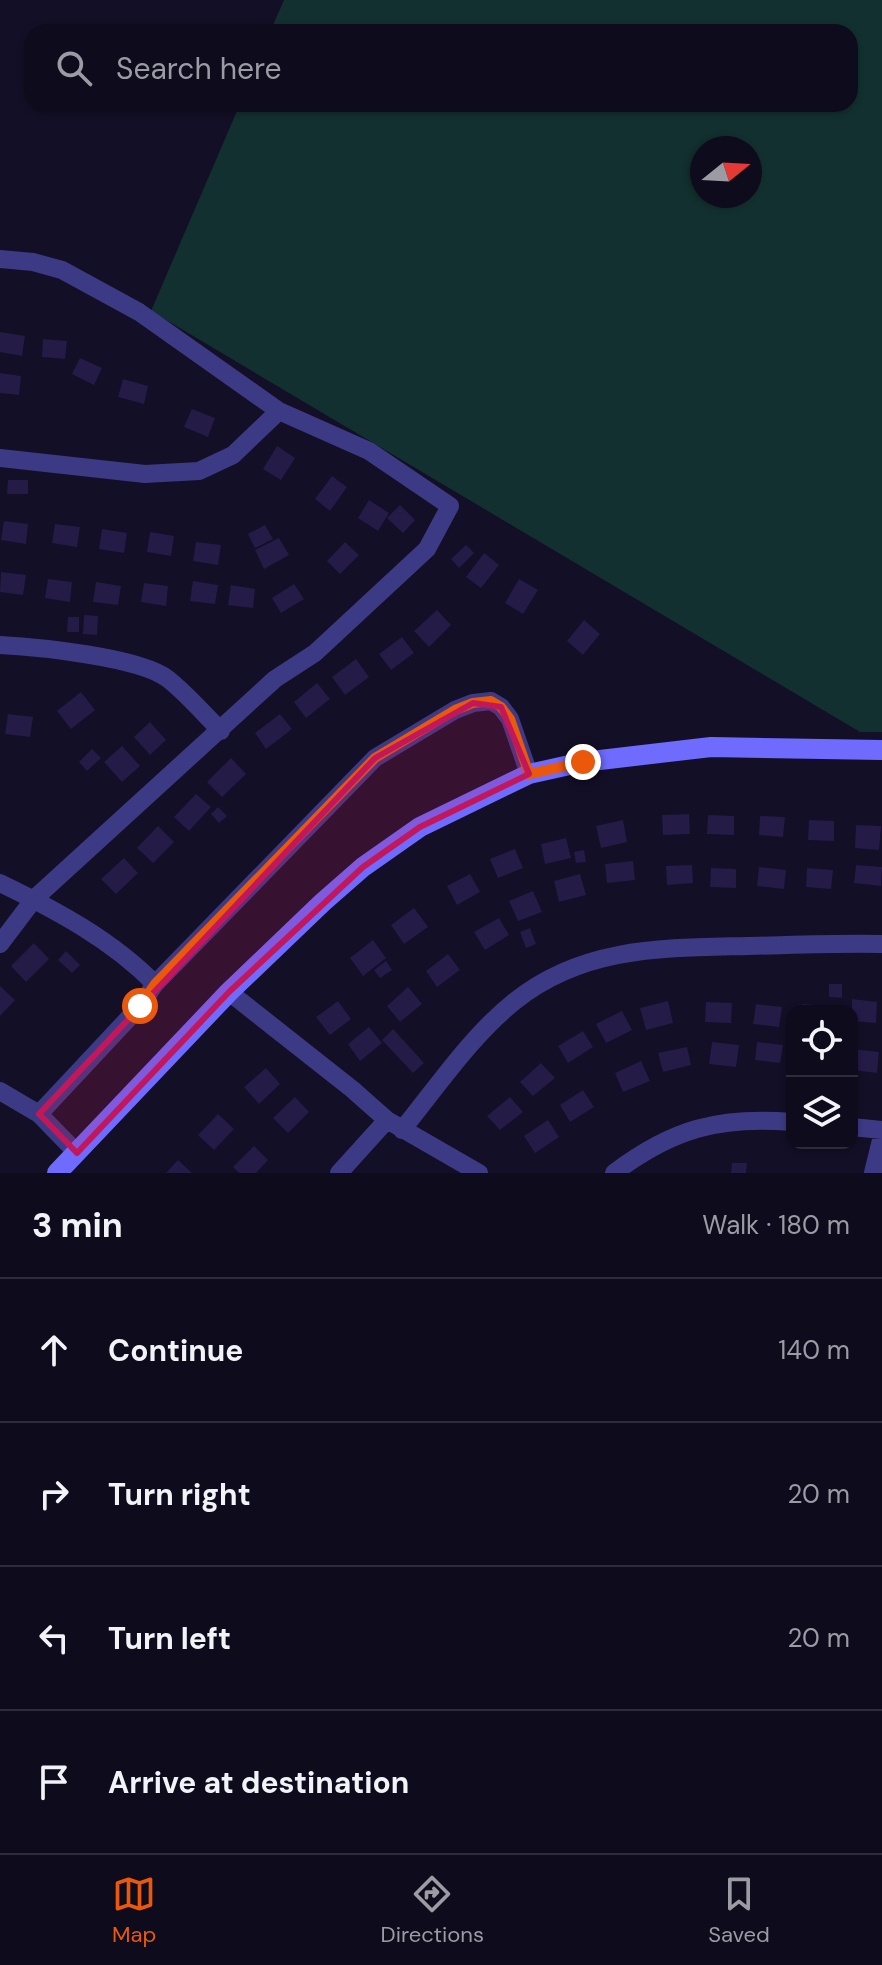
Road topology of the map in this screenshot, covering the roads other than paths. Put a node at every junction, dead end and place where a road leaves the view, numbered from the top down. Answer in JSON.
{"nodes":[{"id":1,"x":0,"y":259,"type":"edge"},
{"id":2,"x":279,"y":411,"type":"junction"},
{"id":3,"x":0,"y":458,"type":"edge"},
{"id":4,"x":0,"y":645,"type":"edge"},
{"id":5,"x":221,"y":731,"type":"junction"},
{"id":6,"x":882,"y":750,"type":"edge"},
{"id":7,"x":529,"y":774,"type":"junction"},
{"id":8,"x":0,"y":883,"type":"edge"},
{"id":9,"x":34,"y":899,"type":"junction"},
{"id":10,"x":0,"y":944,"type":"edge"},
{"id":11,"x":882,"y":944,"type":"edge"},
{"id":12,"x":155,"y":984,"type":"junction"},
{"id":13,"x":229,"y":992,"type":"junction"},
{"id":14,"x":0,"y":1091,"type":"edge"},
{"id":15,"x":39,"y":1114,"type":"junction"},
{"id":16,"x":786,"y":1122,"type":"edge"},
{"id":17,"x":395,"y":1125,"type":"junction"},
{"id":18,"x":858,"y":1128,"type":"edge"},
{"id":19,"x":882,"y":1130,"type":"edge"},
{"id":20,"x":882,"y":1136,"type":"edge"},
{"id":21,"x":77,"y":1153,"type":"junction"},
{"id":22,"x":57,"y":1173,"type":"edge"},
{"id":23,"x":339,"y":1173,"type":"edge"},
{"id":24,"x":479,"y":1173,"type":"edge"},
{"id":25,"x":614,"y":1173,"type":"edge"},
{"id":26,"x":873,"y":1173,"type":"edge"}],
"edges":[{"from":1,"to":2,"type":"street"},
{"from":2,"to":3,"type":"street"},
{"from":2,"to":5,"type":"street"},
{"from":4,"to":5,"type":"street"},
{"from":5,"to":9,"type":"street"},
{"from":6,"to":7,"type":"street"},
{"from":7,"to":12,"type":"street"},
{"from":7,"to":13,"type":"street"},
{"from":8,"to":9,"type":"street"},
{"from":9,"to":10,"type":"street"},
{"from":9,"to":12,"type":"street"},
{"from":11,"to":17,"type":"street"},
{"from":12,"to":15,"type":"street"},
{"from":13,"to":17,"type":"street"},
{"from":13,"to":21,"type":"street"},
{"from":14,"to":15,"type":"street"},
{"from":15,"to":21,"type":"street"},
{"from":16,"to":25,"type":"street"},
{"from":17,"to":23,"type":"street"},
{"from":17,"to":24,"type":"street"},
{"from":18,"to":19,"type":"street"},
{"from":20,"to":26,"type":"street"},
{"from":21,"to":22,"type":"street"}]}
